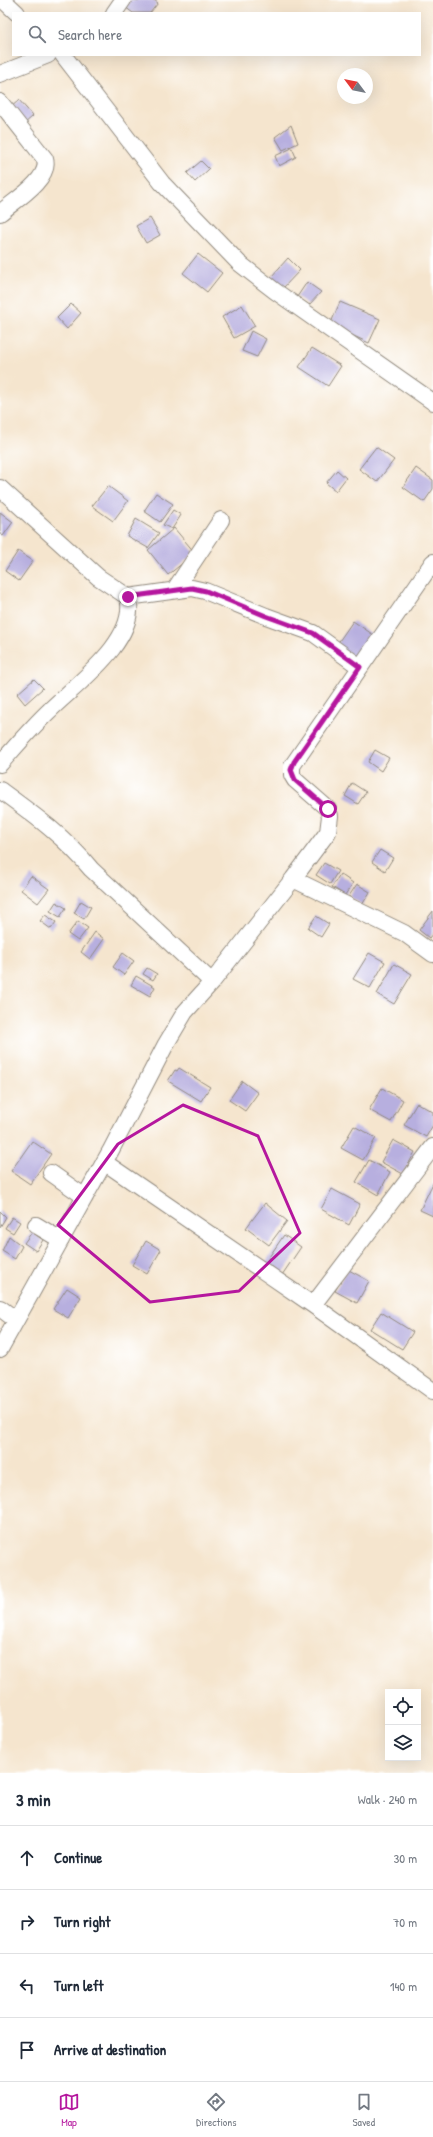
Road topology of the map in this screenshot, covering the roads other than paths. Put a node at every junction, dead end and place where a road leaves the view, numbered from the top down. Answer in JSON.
{"nodes":[{"id":1,"x":3,"y":0,"type":"edge"},
{"id":2,"x":123,"y":0,"type":"edge"},
{"id":3,"x":16,"y":12,"type":"edge"},
{"id":4,"x":115,"y":12,"type":"edge"},
{"id":5,"x":45,"y":56,"type":"edge"},
{"id":6,"x":64,"y":56,"type":"edge"},
{"id":7,"x":0,"y":74,"type":"edge"},
{"id":8,"x":0,"y":102,"type":"edge"},
{"id":9,"x":0,"y":213,"type":"edge"},
{"id":10,"x":433,"y":402,"type":"edge"},
{"id":11,"x":0,"y":488,"type":"edge"},
{"id":12,"x":221,"y":520,"type":"dead end"},
{"id":13,"x":433,"y":562,"type":"edge"},
{"id":14,"x":428,"y":579,"type":"edge"},
{"id":15,"x":175,"y":589,"type":"junction"},
{"id":16,"x":128,"y":597,"type":"junction"},
{"id":17,"x":360,"y":667,"type":"junction"},
{"id":18,"x":0,"y":764,"type":"edge"},
{"id":19,"x":0,"y":790,"type":"edge"},
{"id":20,"x":293,"y":879,"type":"junction"},
{"id":21,"x":433,"y":954,"type":"edge"},
{"id":22,"x":212,"y":982,"type":"junction"},
{"id":23,"x":433,"y":1147,"type":"edge"},
{"id":24,"x":104,"y":1162,"type":"junction"},
{"id":25,"x":51,"y":1173,"type":"dead end"},
{"id":26,"x":85,"y":1197,"type":"junction"},
{"id":27,"x":36,"y":1225,"type":"dead end"},
{"id":28,"x":61,"y":1240,"type":"junction"},
{"id":29,"x":312,"y":1305,"type":"junction"},
{"id":30,"x":0,"y":1308,"type":"edge"},
{"id":31,"x":16,"y":1320,"type":"junction"},
{"id":32,"x":0,"y":1349,"type":"edge"},
{"id":33,"x":433,"y":1391,"type":"edge"}],
"edges":[{"from":1,"to":3,"type":"street"},
{"from":2,"to":4,"type":"street"},
{"from":5,"to":7,"type":"street"},
{"from":6,"to":10,"type":"street"},
{"from":8,"to":9,"type":"street"},
{"from":11,"to":16,"type":"street"},
{"from":12,"to":15,"type":"street"},
{"from":13,"to":14,"type":"street"},
{"from":14,"to":17,"type":"street"},
{"from":15,"to":16,"type":"street"},
{"from":15,"to":17,"type":"street"},
{"from":16,"to":18,"type":"street"},
{"from":17,"to":20,"type":"street"},
{"from":19,"to":22,"type":"street"},
{"from":20,"to":21,"type":"street"},
{"from":20,"to":22,"type":"street"},
{"from":22,"to":24,"type":"street"},
{"from":23,"to":29,"type":"street"},
{"from":24,"to":26,"type":"street"},
{"from":24,"to":29,"type":"street"},
{"from":25,"to":26,"type":"street"},
{"from":26,"to":28,"type":"street"},
{"from":27,"to":28,"type":"street"},
{"from":28,"to":31,"type":"street"},
{"from":29,"to":33,"type":"street"},
{"from":30,"to":31,"type":"street"},
{"from":31,"to":32,"type":"street"}]}
